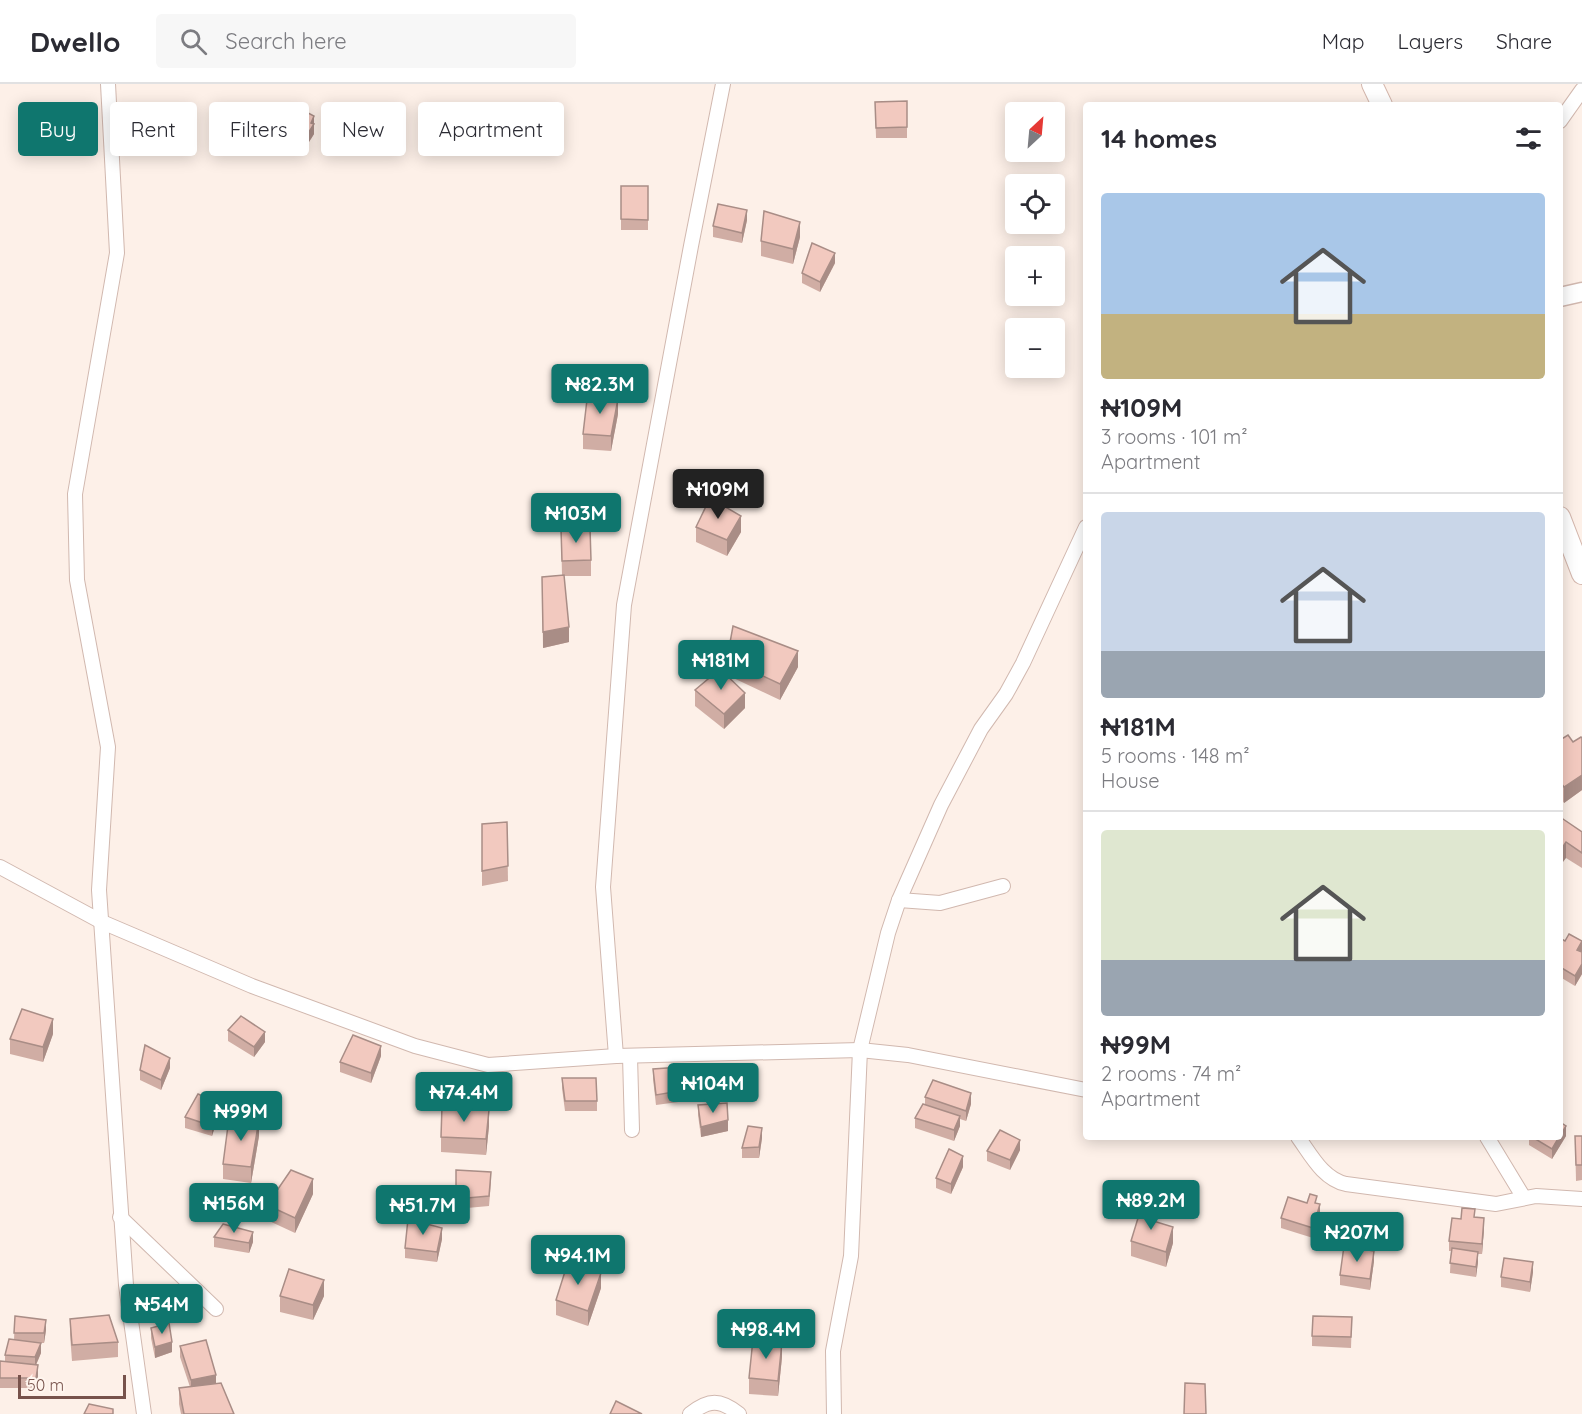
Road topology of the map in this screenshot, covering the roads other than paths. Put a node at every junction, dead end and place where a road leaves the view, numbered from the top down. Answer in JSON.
{"nodes":[{"id":1,"x":108,"y":84,"type":"edge"},
{"id":2,"x":723,"y":84,"type":"edge"},
{"id":3,"x":1372,"y":84,"type":"edge"},
{"id":4,"x":1582,"y":90,"type":"edge"},
{"id":5,"x":1381,"y":102,"type":"edge"},
{"id":6,"x":1563,"y":117,"type":"edge"},
{"id":7,"x":1563,"y":525,"type":"edge"},
{"id":8,"x":1083,"y":533,"type":"edge"},
{"id":9,"x":1582,"y":574,"type":"edge"},
{"id":10,"x":0,"y":867,"type":"edge"},
{"id":11,"x":1003,"y":886,"type":"dead end"},
{"id":12,"x":899,"y":900,"type":"junction"},
{"id":13,"x":102,"y":922,"type":"junction"},
{"id":14,"x":860,"y":1050,"type":"junction"},
{"id":15,"x":623,"y":1056,"type":"junction"},
{"id":16,"x":1083,"y":1089,"type":"edge"},
{"id":17,"x":632,"y":1130,"type":"dead end"},
{"id":18,"x":1300,"y":1140,"type":"edge"},
{"id":19,"x":1489,"y":1140,"type":"edge"},
{"id":20,"x":1524,"y":1198,"type":"junction"},
{"id":21,"x":1582,"y":1199,"type":"edge"},
{"id":22,"x":120,"y":1217,"type":"junction"},
{"id":23,"x":216,"y":1309,"type":"dead end"},
{"id":24,"x":144,"y":1414,"type":"edge"},
{"id":25,"x":690,"y":1414,"type":"edge"},
{"id":26,"x":739,"y":1414,"type":"edge"},
{"id":27,"x":834,"y":1414,"type":"edge"}],
"edges":[{"from":1,"to":13,"type":"street"},
{"from":2,"to":15,"type":"street"},
{"from":3,"to":5,"type":"main road"},
{"from":4,"to":6,"type":"street"},
{"from":7,"to":9,"type":"main road"},
{"from":8,"to":12,"type":"street"},
{"from":10,"to":13,"type":"street"},
{"from":11,"to":12,"type":"street"},
{"from":12,"to":14,"type":"street"},
{"from":13,"to":15,"type":"street"},
{"from":13,"to":22,"type":"street"},
{"from":14,"to":15,"type":"street"},
{"from":14,"to":16,"type":"street"},
{"from":14,"to":27,"type":"street"},
{"from":15,"to":17,"type":"street"},
{"from":18,"to":20,"type":"street"},
{"from":19,"to":20,"type":"street"},
{"from":20,"to":21,"type":"street"},
{"from":22,"to":23,"type":"street"},
{"from":22,"to":24,"type":"street"},
{"from":25,"to":26,"type":"street"}]}
